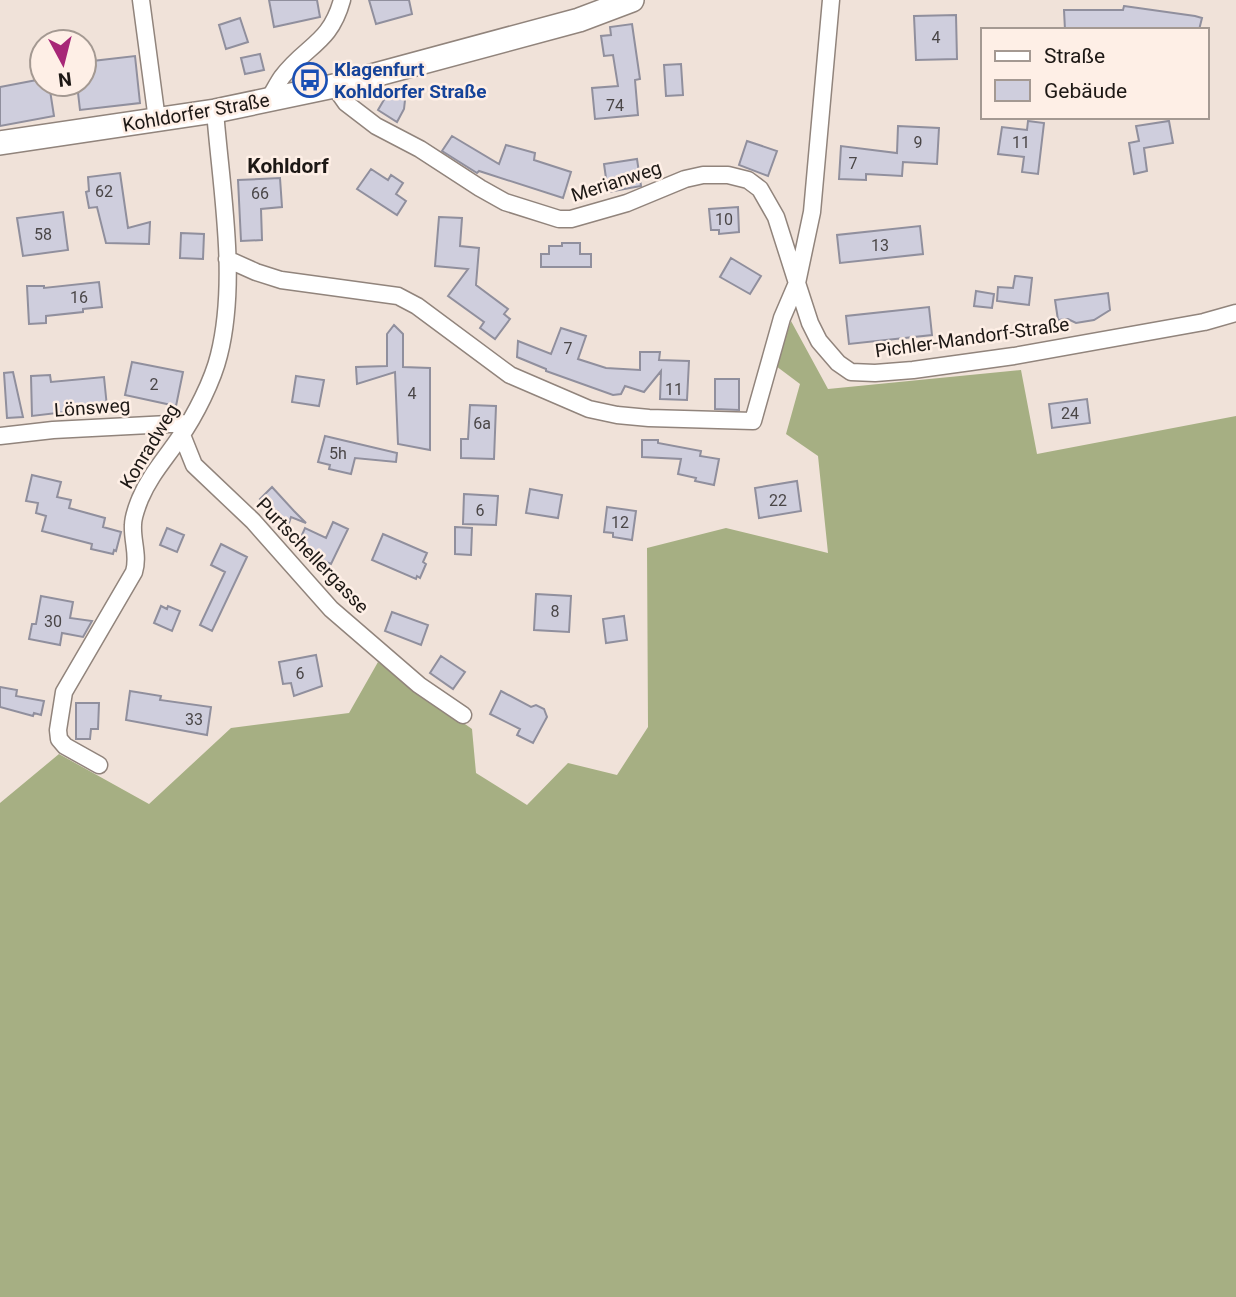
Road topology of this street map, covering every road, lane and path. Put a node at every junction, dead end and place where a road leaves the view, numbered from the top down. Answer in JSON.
{"nodes":[{"id":1,"x":141,"y":0,"type":"edge"},
{"id":2,"x":342,"y":0,"type":"edge"},
{"id":3,"x":632,"y":0,"type":"edge"},
{"id":4,"x":831,"y":0,"type":"edge"},
{"id":5,"x":334,"y":86,"type":"junction"},
{"id":6,"x":268,"y":100,"type":"junction"},
{"id":7,"x":215,"y":111,"type":"junction"},
{"id":8,"x":156,"y":120,"type":"junction"},
{"id":9,"x":0,"y":144,"type":"edge"},
{"id":10,"x":227,"y":259,"type":"junction"},
{"id":11,"x":797,"y":284,"type":"junction"},
{"id":12,"x":1236,"y":313,"type":"edge"},
{"id":13,"x":185,"y":429,"type":"junction"},
{"id":14,"x":0,"y":436,"type":"edge"},
{"id":15,"x":463,"y":715,"type":"dead end"},
{"id":16,"x":99,"y":765,"type":"dead end"}],
"edges":[{"from":1,"to":8,"type":"street"},
{"from":2,"to":6,"type":"street"},
{"from":3,"to":5,"type":"street","name":"Kohldorfer Straße"},
{"from":4,"to":11,"type":"street"},
{"from":5,"to":6,"type":"street","name":"Kohldorfer Straße"},
{"from":5,"to":11,"type":"street","name":"Merianweg"},
{"from":6,"to":7,"type":"street","name":"Kohldorfer Straße"},
{"from":7,"to":8,"type":"street","name":"Kohldorfer Straße"},
{"from":7,"to":10,"type":"street","name":"Konradweg"},
{"from":8,"to":9,"type":"street","name":"Kohldorfer Straße"},
{"from":10,"to":11,"type":"street"},
{"from":10,"to":13,"type":"street","name":"Konradweg"},
{"from":11,"to":12,"type":"street","name":"Pichler-Mandorf-Straße"},
{"from":13,"to":14,"type":"street","name":"Lönsweg"},
{"from":13,"to":15,"type":"street","name":"Purtschellergasse"},
{"from":13,"to":16,"type":"street","name":"Konradweg"}]}
